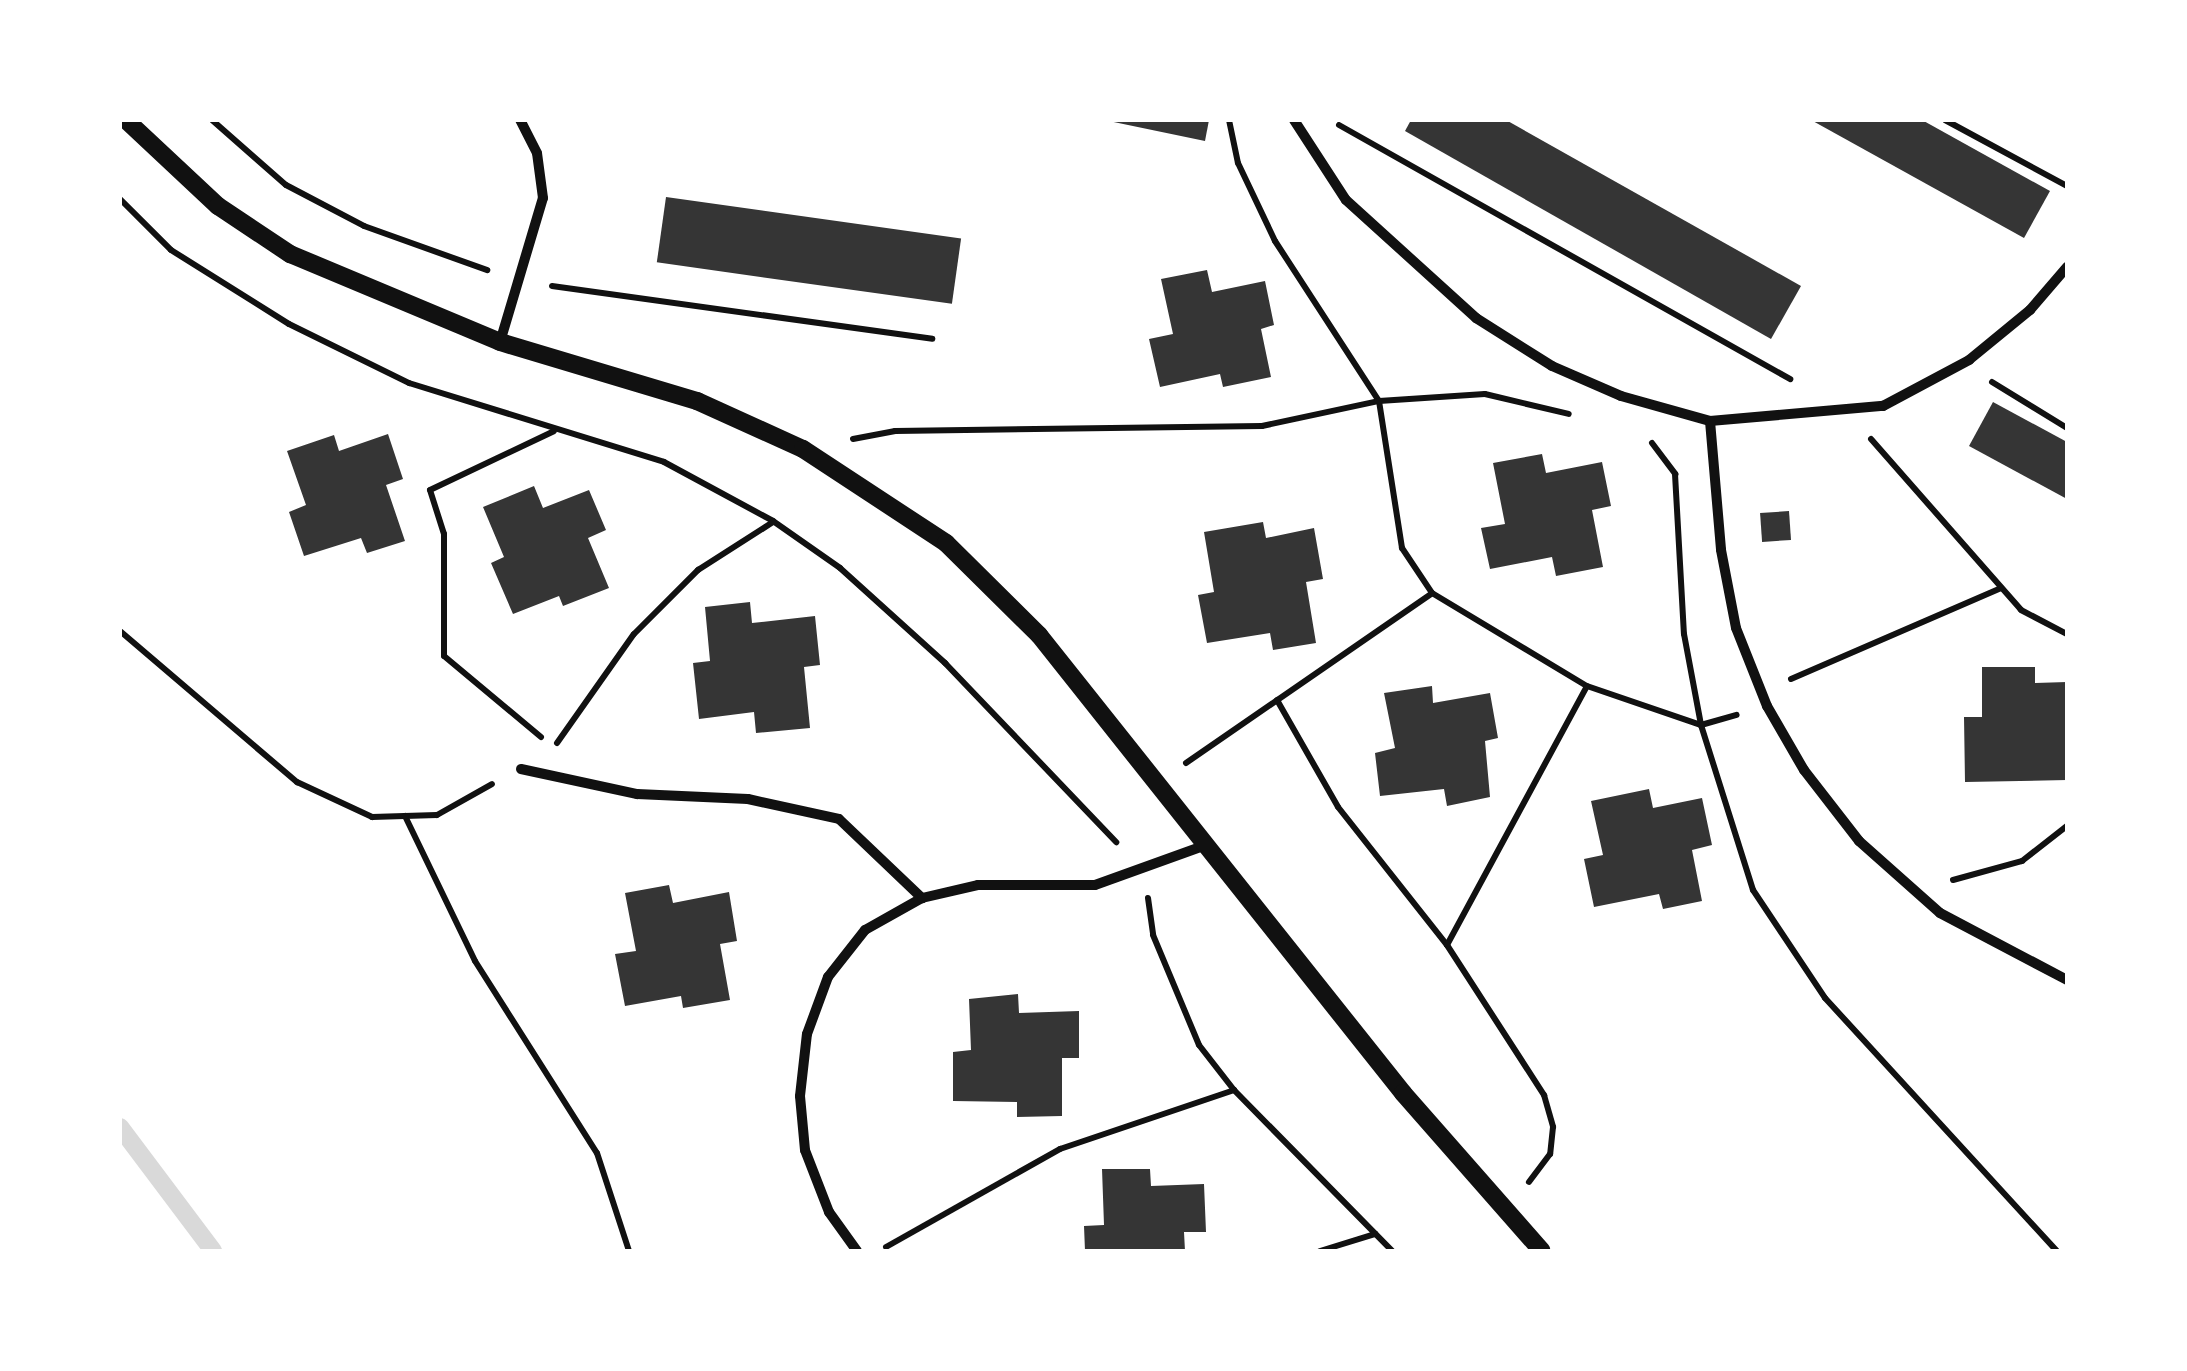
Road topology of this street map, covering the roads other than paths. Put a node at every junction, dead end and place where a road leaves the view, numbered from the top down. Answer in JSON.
{"nodes":[{"id":1,"x":126,"y":120,"type":"edge"},
{"id":2,"x":520,"y":120,"type":"edge"},
{"id":3,"x":1294,"y":120,"type":"edge"},
{"id":4,"x":2067,"y":268,"type":"edge"},
{"id":5,"x":500,"y":342,"type":"junction"},
{"id":6,"x":1710,"y":421,"type":"junction"},
{"id":7,"x":521,"y":768,"type":"road end"},
{"id":8,"x":1206,"y":845,"type":"junction"},
{"id":9,"x":922,"y":898,"type":"junction"},
{"id":10,"x":2067,"y":980,"type":"edge"},
{"id":11,"x":858,"y":1251,"type":"edge"},
{"id":12,"x":1542,"y":1251,"type":"edge"}],
"edges":[{"from":1,"to":5,"type":"street"},
{"from":2,"to":5,"type":"street"},
{"from":3,"to":6,"type":"street"},
{"from":4,"to":6,"type":"street"},
{"from":5,"to":8,"type":"street"},
{"from":6,"to":10,"type":"street"},
{"from":7,"to":9,"type":"street"},
{"from":8,"to":9,"type":"street"},
{"from":8,"to":12,"type":"street"},
{"from":9,"to":11,"type":"street"}]}
